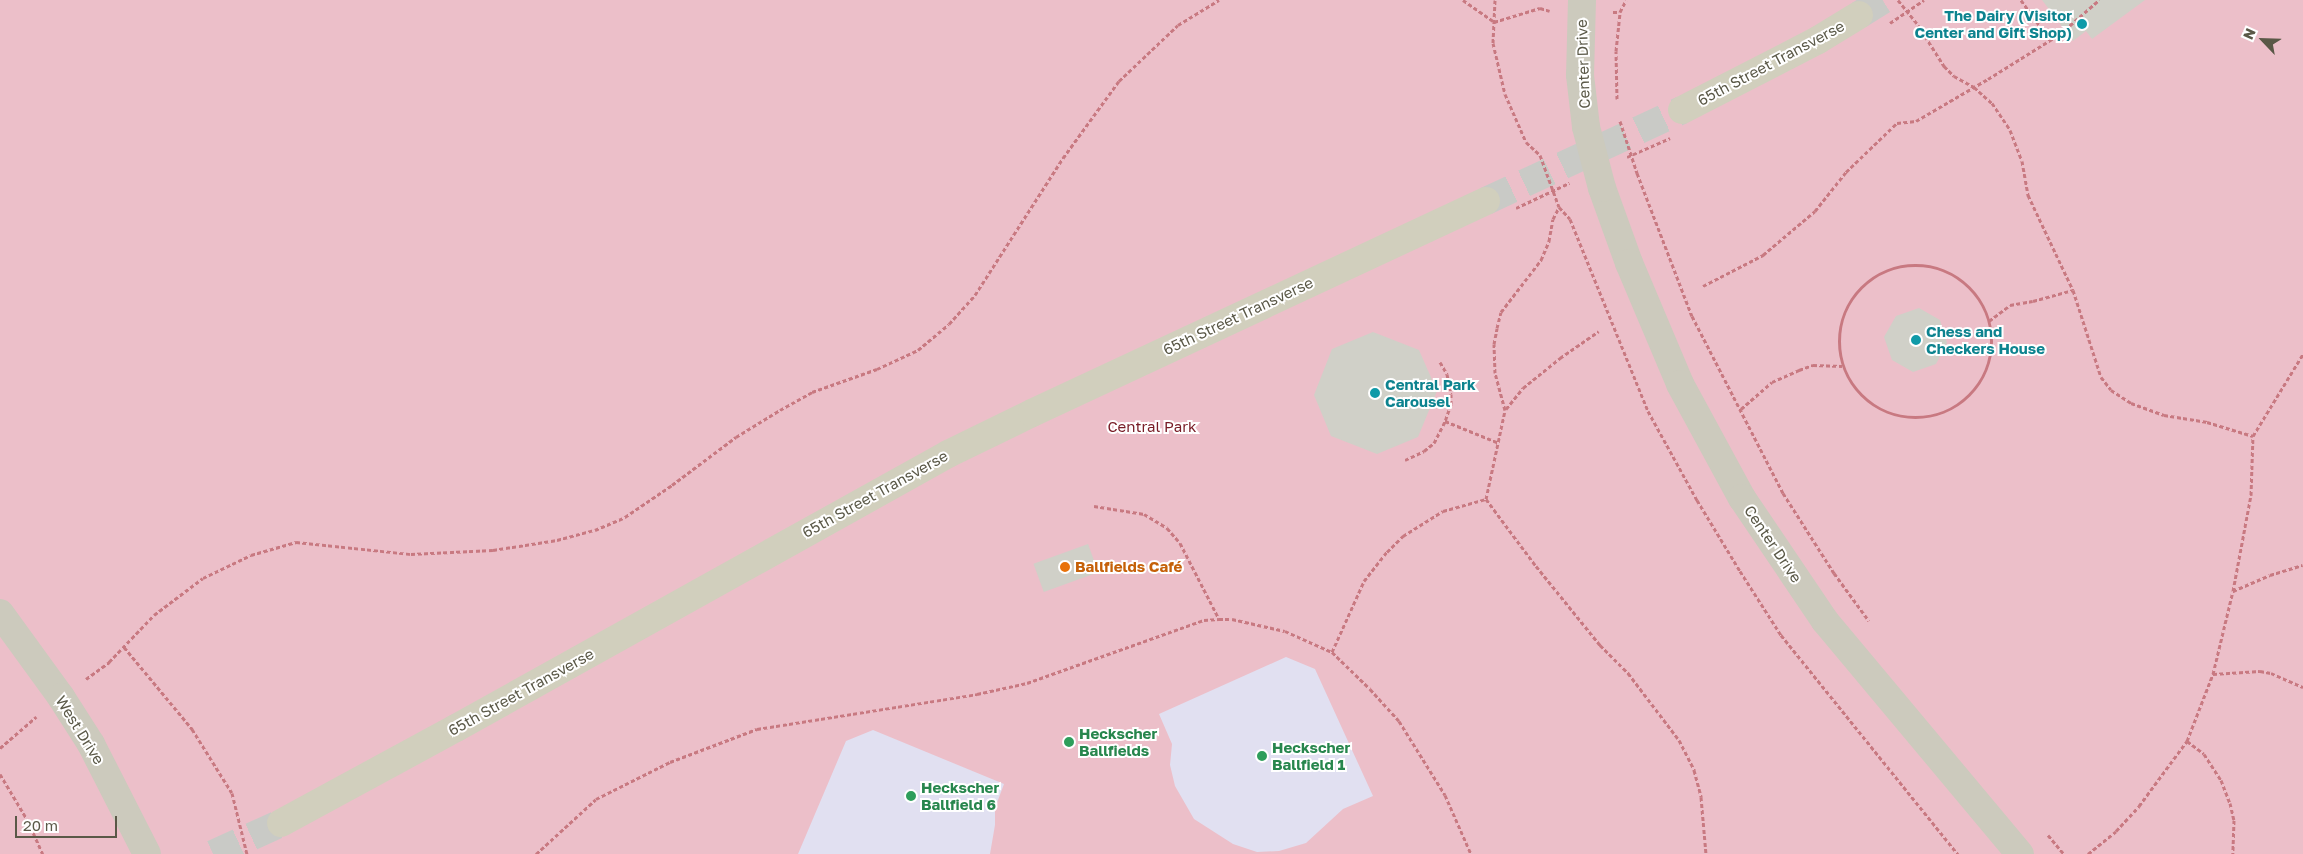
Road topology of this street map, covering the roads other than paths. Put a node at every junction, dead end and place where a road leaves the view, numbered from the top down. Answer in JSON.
{"nodes":[{"id":1,"x":1581,"y":8,"type":"edge"},
{"id":2,"x":1859,"y":15,"type":"tunnel mouth"},
{"id":3,"x":1682,"y":110,"type":"tunnel mouth"},
{"id":4,"x":1486,"y":201,"type":"tunnel mouth"},
{"id":5,"x":0,"y":614,"type":"edge"},
{"id":6,"x":281,"y":822,"type":"tunnel mouth"},
{"id":7,"x":147,"y":854,"type":"edge"},
{"id":8,"x":2020,"y":854,"type":"edge"}],
"edges":[{"from":1,"to":8,"type":"street","name":"Center Drive","bridge":true},
{"from":2,"to":3,"type":"main road","name":"65th Street Transverse"},
{"from":4,"to":6,"type":"main road","name":"65th Street Transverse"},
{"from":5,"to":7,"type":"street","name":"West Drive"}]}
